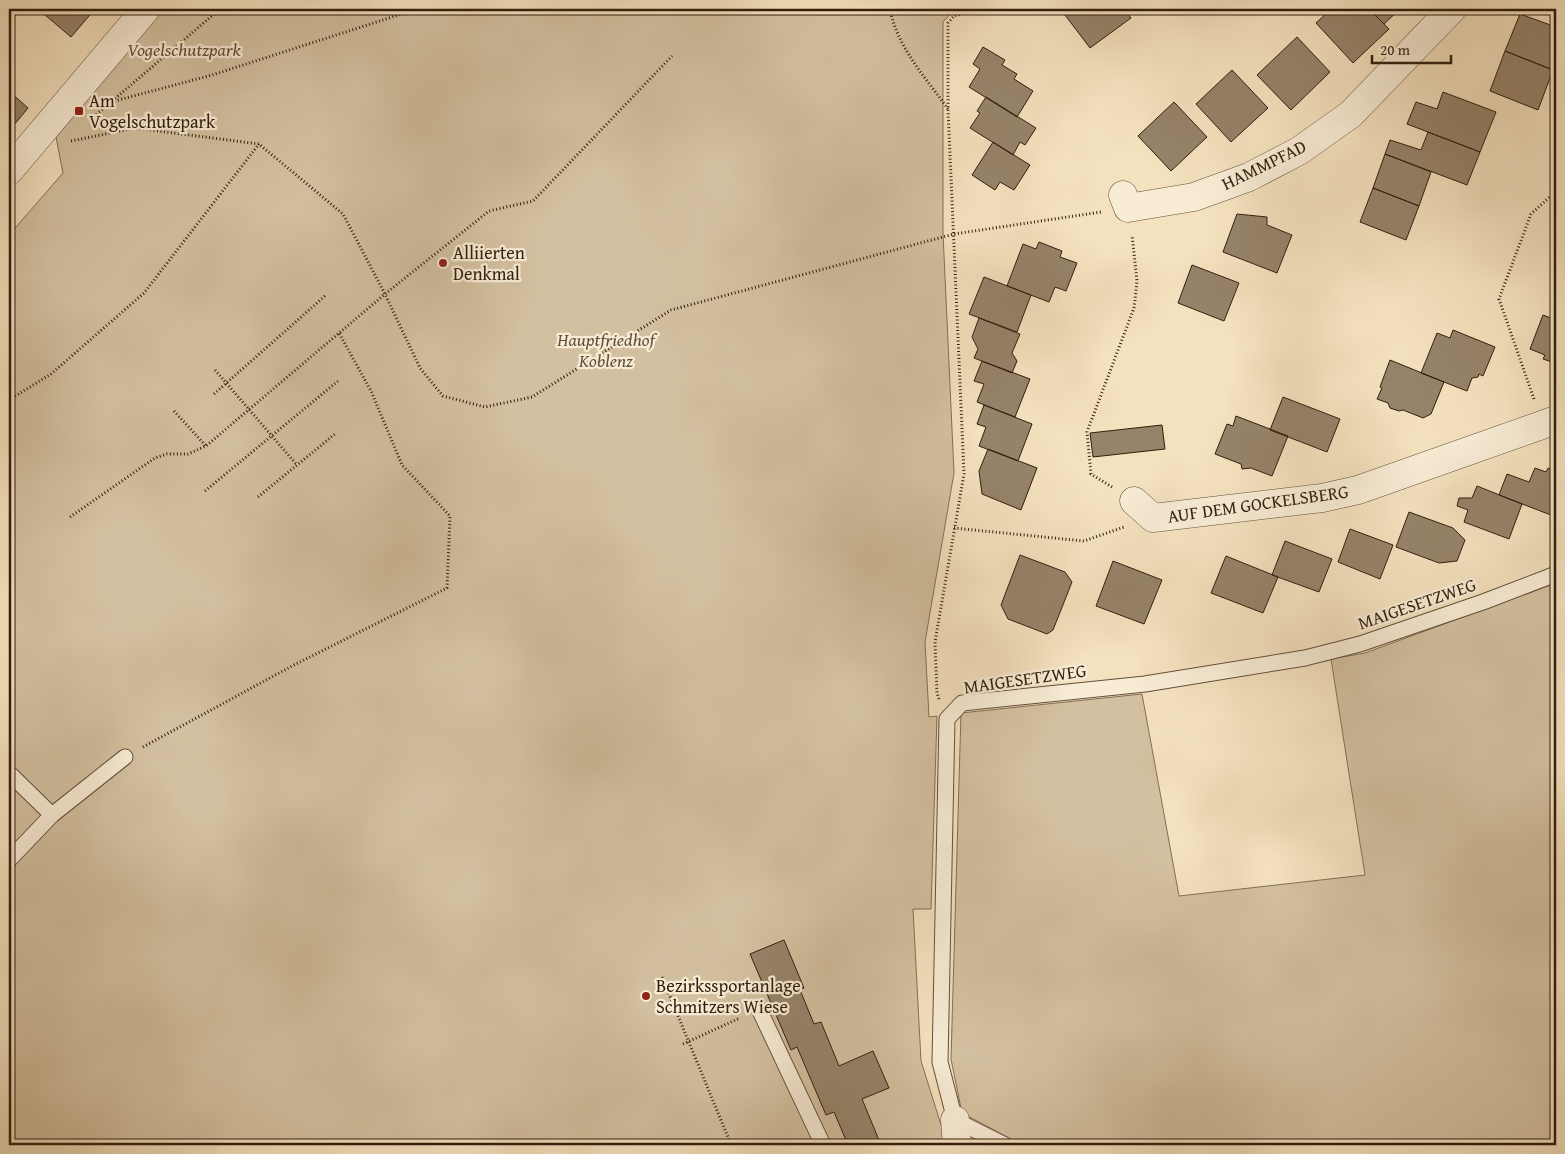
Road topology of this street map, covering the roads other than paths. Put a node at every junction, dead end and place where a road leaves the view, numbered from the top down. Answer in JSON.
{"nodes":[{"id":1,"x":146,"y":9,"type":"edge"},
{"id":2,"x":1452,"y":9,"type":"edge"},
{"id":3,"x":9,"y":171,"type":"edge"},
{"id":4,"x":1126,"y":202,"type":"road end"},
{"id":5,"x":1556,"y":420,"type":"edge"},
{"id":6,"x":1143,"y":509,"type":"road end"},
{"id":7,"x":1556,"y":574,"type":"edge"},
{"id":8,"x":125,"y":757,"type":"road end"},
{"id":9,"x":9,"y":773,"type":"edge"},
{"id":10,"x":52,"y":815,"type":"junction"},
{"id":11,"x":9,"y":860,"type":"edge"},
{"id":12,"x":758,"y":1009,"type":"road end"},
{"id":13,"x":956,"y":1133,"type":"edge"},
{"id":14,"x":823,"y":1145,"type":"edge"},
{"id":15,"x":1005,"y":1145,"type":"edge"}],
"edges":[{"from":1,"to":3,"type":"street"},
{"from":2,"to":4,"type":"street","name":"HAMMPFAD"},
{"from":5,"to":6,"type":"street","name":"AUF DEM GOCKELSBERG"},
{"from":7,"to":13,"type":"lane","name":"MAIGESETZWEG"},
{"from":8,"to":10,"type":"lane"},
{"from":9,"to":10,"type":"lane"},
{"from":10,"to":11,"type":"lane"},
{"from":12,"to":14,"type":"lane"},
{"from":13,"to":15,"type":"lane"}]}
